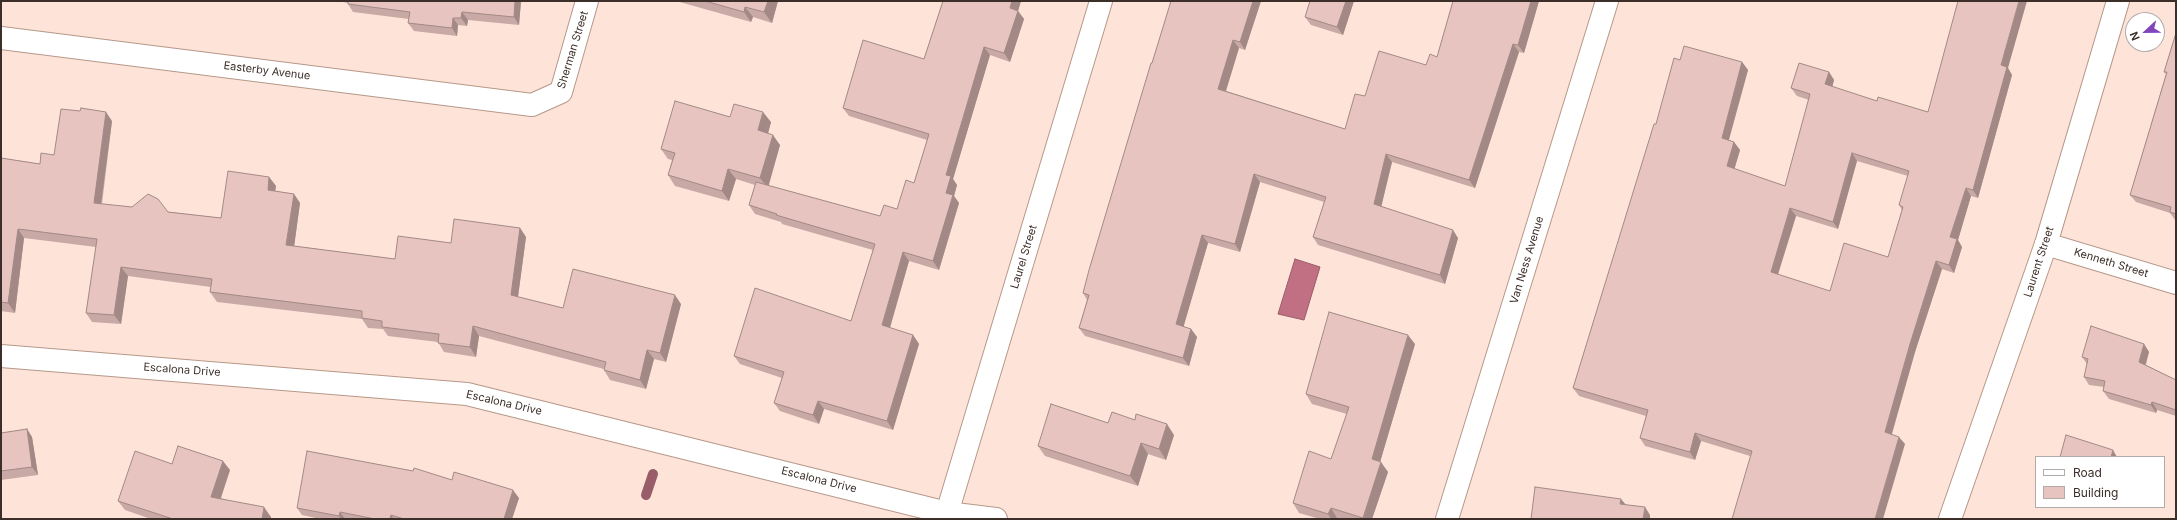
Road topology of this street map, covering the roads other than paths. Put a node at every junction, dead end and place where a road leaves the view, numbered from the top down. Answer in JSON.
{"nodes":[{"id":1,"x":587,"y":1,"type":"edge"},
{"id":2,"x":1101,"y":1,"type":"edge"},
{"id":3,"x":1607,"y":1,"type":"edge"},
{"id":4,"x":2118,"y":1,"type":"edge"},
{"id":5,"x":1,"y":38,"type":"edge"},
{"id":6,"x":532,"y":105,"type":"joint"},
{"id":7,"x":2046,"y":244,"type":"junction"},
{"id":8,"x":2176,"y":283,"type":"edge"},
{"id":9,"x":1,"y":356,"type":"edge"},
{"id":10,"x":947,"y":513,"type":"junction"},
{"id":11,"x":996,"y":519,"type":"edge"},
{"id":12,"x":1447,"y":519,"type":"edge"},
{"id":13,"x":1950,"y":519,"type":"edge"}],
"edges":[{"from":1,"to":6,"type":"street","name":"Sherman Street"},
{"from":2,"to":10,"type":"street","name":"Laurel Street"},
{"from":3,"to":12,"type":"street","name":"Van Ness Avenue"},
{"from":4,"to":7,"type":"street","name":"Laurent Street"},
{"from":5,"to":6,"type":"street","name":"Easterby Avenue"},
{"from":7,"to":8,"type":"street","name":"Kenneth Street"},
{"from":7,"to":13,"type":"street","name":"Laurent Street"},
{"from":9,"to":10,"type":"street","name":"Escalona Drive"},
{"from":10,"to":11,"type":"street","name":"Escalona Drive"}]}
